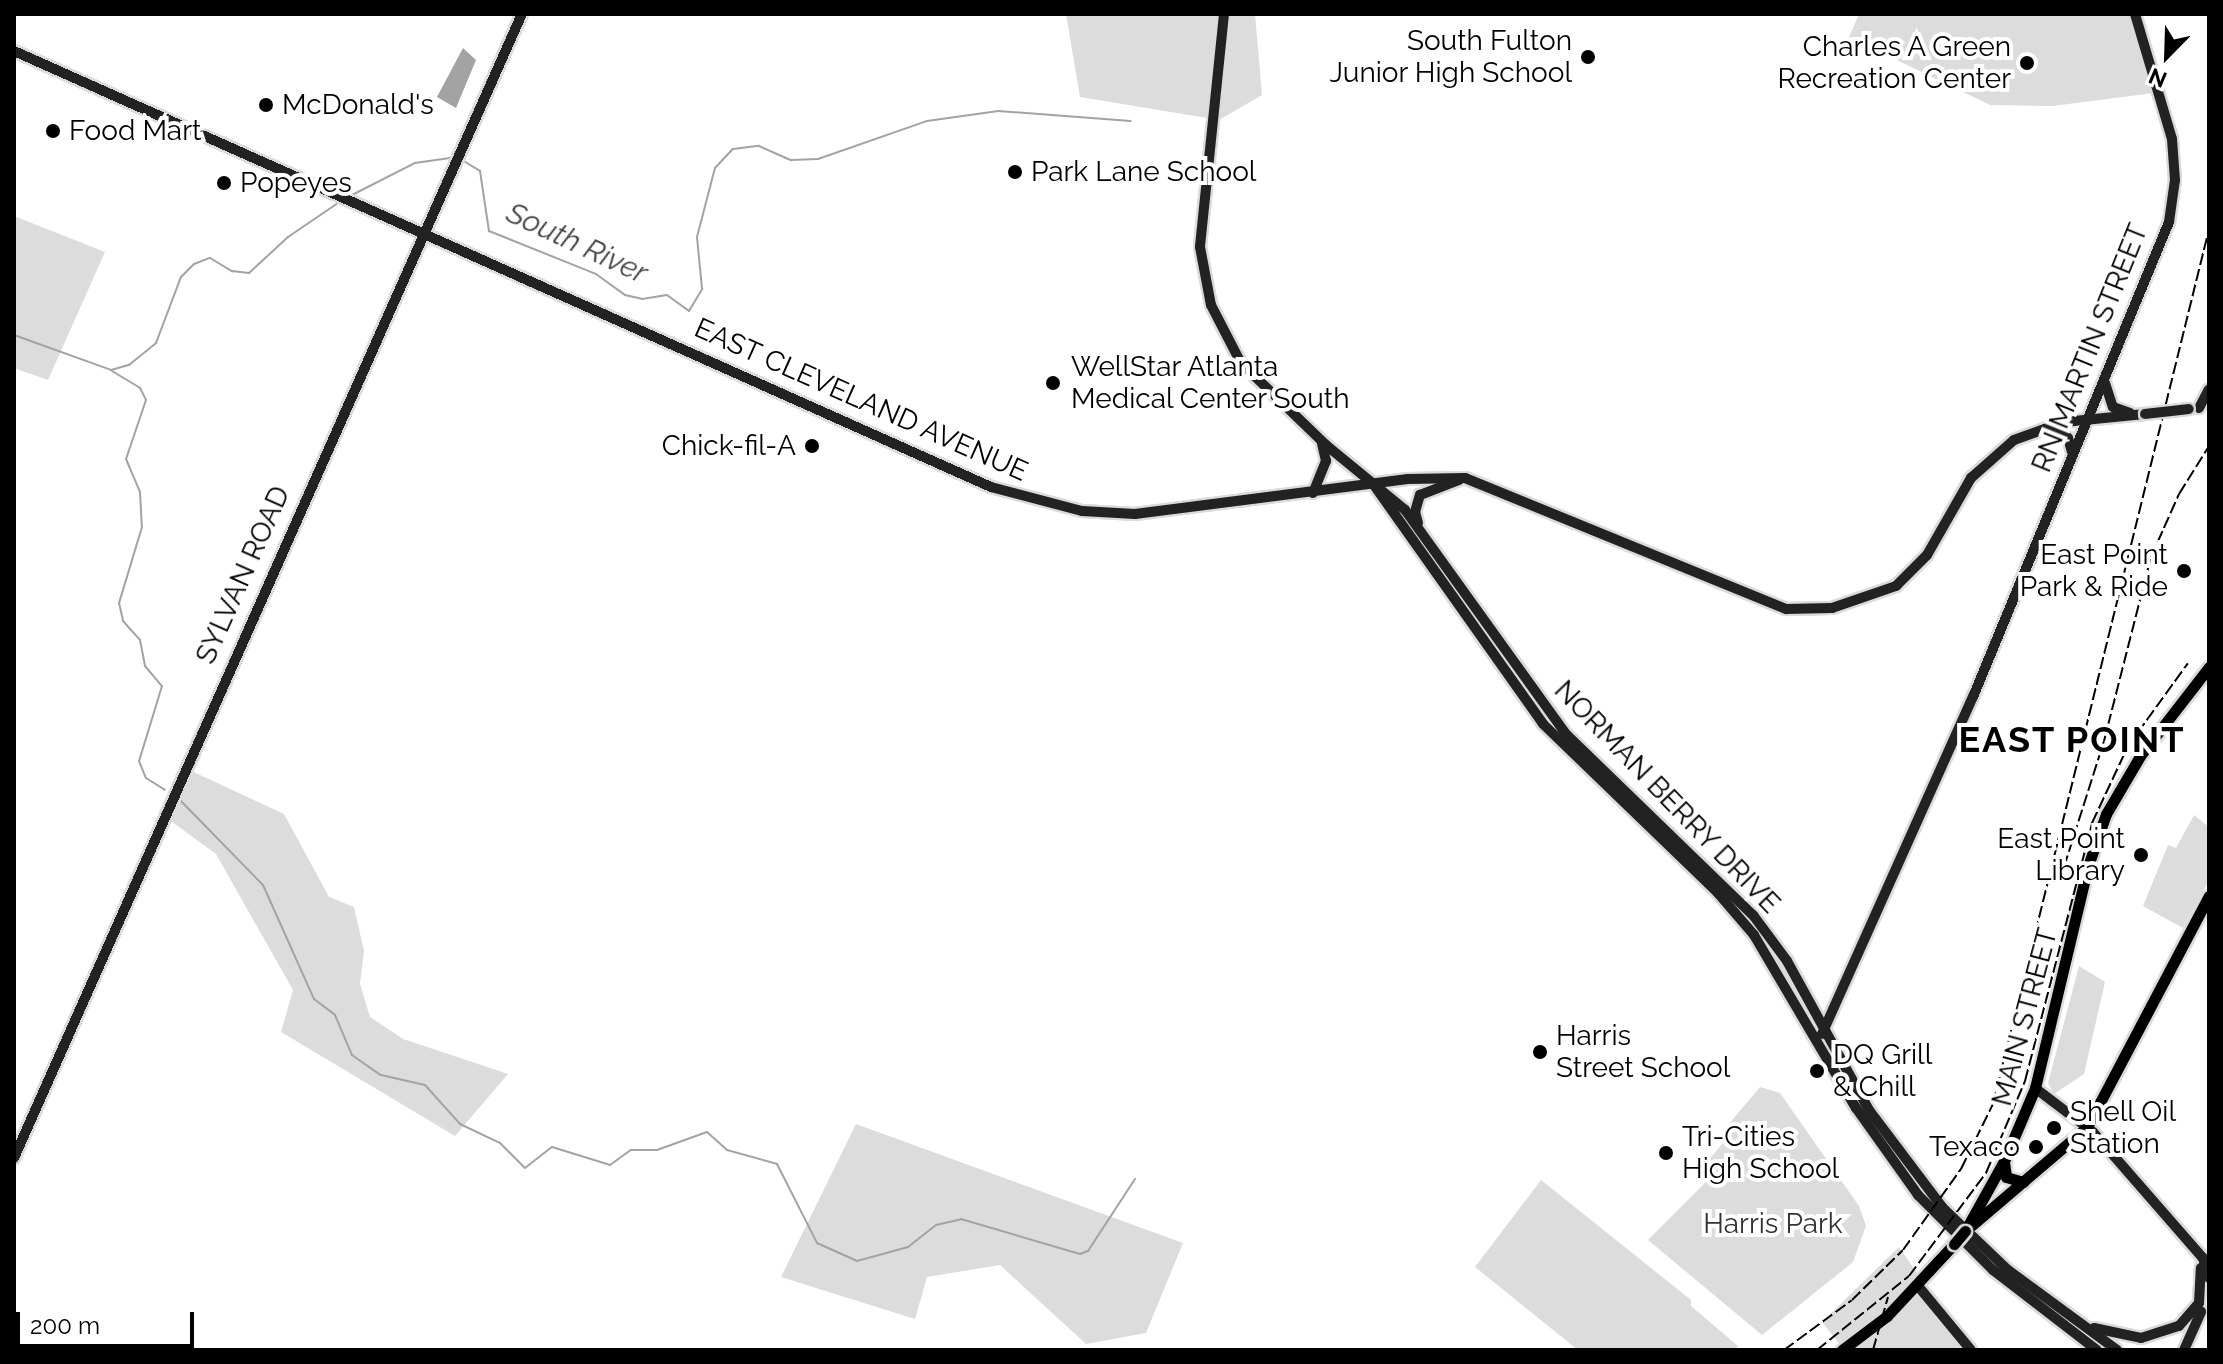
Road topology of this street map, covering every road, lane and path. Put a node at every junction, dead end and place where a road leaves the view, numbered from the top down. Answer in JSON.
{"nodes":[{"id":1,"x":522,"y":14,"type":"edge"},
{"id":2,"x":1224,"y":14,"type":"edge"},
{"id":3,"x":2135,"y":14,"type":"edge"},
{"id":4,"x":14,"y":51,"type":"edge"},
{"id":5,"x":424,"y":234,"type":"junction"},
{"id":6,"x":2104,"y":381,"type":"junction"},
{"id":7,"x":2209,"y":389,"type":"edge"},
{"id":8,"x":2199,"y":408,"type":"edge"},
{"id":9,"x":2143,"y":414,"type":"junction"},
{"id":10,"x":2088,"y":419,"type":"junction"},
{"id":11,"x":2049,"y":425,"type":"junction"},
{"id":12,"x":1321,"y":441,"type":"junction"},
{"id":13,"x":2073,"y":456,"type":"junction"},
{"id":14,"x":1465,"y":478,"type":"junction"},
{"id":15,"x":1374,"y":485,"type":"junction"},
{"id":16,"x":1313,"y":493,"type":"junction"},
{"id":17,"x":1420,"y":529,"type":"junction"},
{"id":18,"x":2209,"y":667,"type":"edge"},
{"id":19,"x":2209,"y":896,"type":"edge"},
{"id":20,"x":1821,"y":1035,"type":"junction"},
{"id":21,"x":2035,"y":1088,"type":"junction"},
{"id":22,"x":2087,"y":1127,"type":"junction"},
{"id":23,"x":14,"y":1158,"type":"edge"},
{"id":24,"x":2004,"y":1161,"type":"junction"},
{"id":25,"x":2023,"y":1182,"type":"junction"},
{"id":26,"x":1970,"y":1225,"type":"junction"},
{"id":27,"x":2199,"y":1254,"type":"junction"},
{"id":28,"x":2209,"y":1278,"type":"edge"},
{"id":29,"x":1918,"y":1286,"type":"junction"},
{"id":30,"x":2209,"y":1291,"type":"edge"},
{"id":31,"x":2081,"y":1323,"type":"junction"},
{"id":32,"x":1842,"y":1350,"type":"edge"},
{"id":33,"x":1971,"y":1350,"type":"edge"},
{"id":34,"x":2097,"y":1350,"type":"edge"},
{"id":35,"x":2117,"y":1350,"type":"edge"},
{"id":36,"x":2184,"y":1350,"type":"edge"}],
"edges":[{"from":1,"to":5,"type":"main road","name":"SYLVAN ROAD"},
{"from":2,"to":12,"type":"main road","name":"NORMAN BERRY DRIVE"},
{"from":3,"to":6,"type":"main road","name":"RN MARTIN STREET"},
{"from":4,"to":5,"type":"main road","name":"EAST CLEVELAND AVENUE"},
{"from":5,"to":16,"type":"main road","name":"EAST CLEVELAND AVENUE"},
{"from":5,"to":23,"type":"main road","name":"SYLVAN ROAD"},
{"from":6,"to":9,"type":"main road"},
{"from":6,"to":10,"type":"main road","name":"RN MARTIN STREET"},
{"from":7,"to":8,"type":"main road"},
{"from":8,"to":9,"type":"main road","name":"EAST CLEVELAND AVENUE","bridge":true},
{"from":9,"to":10,"type":"main road","name":"EAST CLEVELAND AVENUE"},
{"from":10,"to":11,"type":"main road","name":"EAST CLEVELAND AVENUE"},
{"from":10,"to":13,"type":"main road","name":"RN MARTIN STREET"},
{"from":11,"to":13,"type":"main road"},
{"from":11,"to":14,"type":"main road","name":"EAST CLEVELAND AVENUE"},
{"from":12,"to":15,"type":"main road","name":"NORMAN BERRY DRIVE"},
{"from":12,"to":16,"type":"main road"},
{"from":13,"to":20,"type":"main road","name":"RN MARTIN STREET"},
{"from":14,"to":15,"type":"main road","name":"EAST CLEVELAND AVENUE"},
{"from":14,"to":17,"type":"main road"},
{"from":15,"to":16,"type":"main road","name":"EAST CLEVELAND AVENUE"},
{"from":15,"to":17,"type":"main road","name":"NORMAN BERRY DRIVE"},
{"from":15,"to":20,"type":"main road","name":"NORMAN BERRY DRIVE"},
{"from":17,"to":20,"type":"main road","name":"NORMAN BERRY DRIVE"},
{"from":18,"to":21,"type":"main road","name":"MAIN STREET"},
{"from":19,"to":22,"type":"main road"},
{"from":20,"to":31,"type":"main road","name":"NORMAN BERRY DRIVE"},
{"from":20,"to":34,"type":"main road","name":"NORMAN BERRY DRIVE"},
{"from":21,"to":22,"type":"main road"},
{"from":21,"to":24,"type":"main road","name":"MAIN STREET"},
{"from":22,"to":25,"type":"main road"},
{"from":22,"to":27,"type":"main road"},
{"from":24,"to":25,"type":"main road"},
{"from":24,"to":26,"type":"main road","name":"MAIN STREET"},
{"from":25,"to":26,"type":"main road"},
{"from":26,"to":29,"type":"main road","name":"MAIN STREET","bridge":true},
{"from":27,"to":28,"type":"main road"},
{"from":27,"to":31,"type":"main road"},
{"from":29,"to":32,"type":"main road","name":"MAIN STREET"},
{"from":29,"to":33,"type":"main road"},
{"from":30,"to":36,"type":"main road"},
{"from":31,"to":35,"type":"main road","name":"NORMAN BERRY DRIVE"}]}
